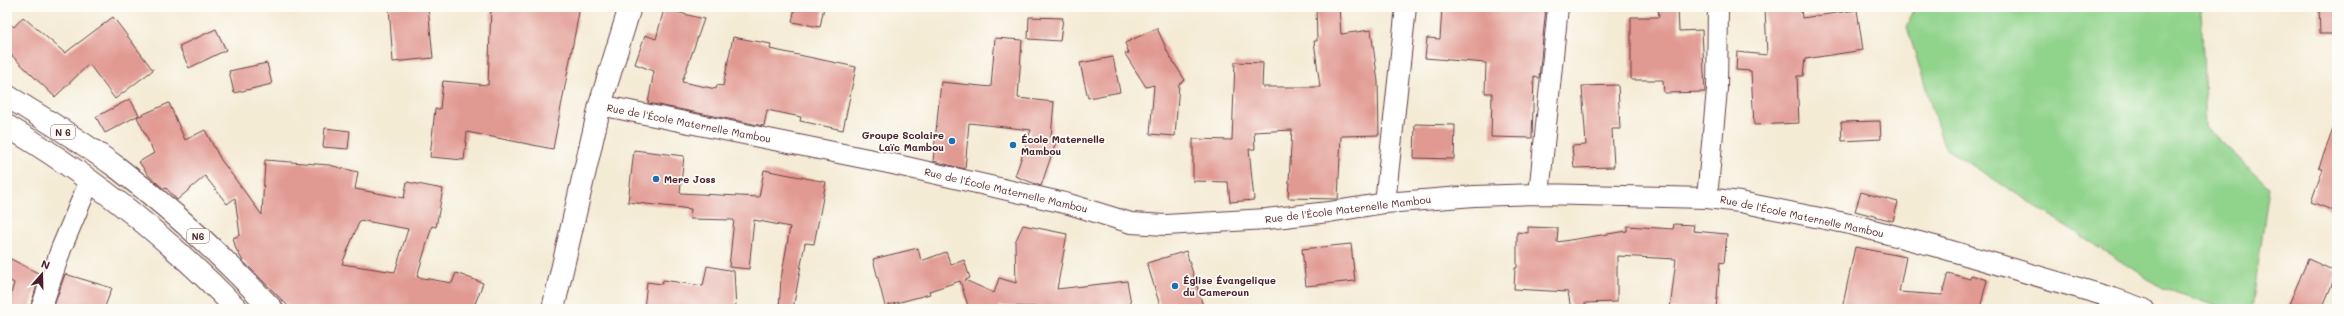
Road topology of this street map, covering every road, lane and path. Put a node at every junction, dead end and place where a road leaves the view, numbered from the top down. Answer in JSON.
{"nodes":[{"id":1,"x":630,"y":7,"type":"edge"},
{"id":2,"x":1406,"y":7,"type":"edge"},
{"id":3,"x":1558,"y":7,"type":"edge"},
{"id":4,"x":1718,"y":7,"type":"edge"},
{"id":5,"x":7,"y":96,"type":"edge"},
{"id":6,"x":600,"y":105,"type":"junction"},
{"id":7,"x":7,"y":126,"type":"edge"},
{"id":8,"x":118,"y":169,"type":"joint"},
{"id":9,"x":90,"y":180,"type":"junction"},
{"id":10,"x":1539,"y":194,"type":"junction"},
{"id":11,"x":1706,"y":198,"type":"junction"},
{"id":12,"x":1385,"y":203,"type":"junction"},
{"id":13,"x":42,"y":309,"type":"edge"},
{"id":14,"x":237,"y":309,"type":"edge"},
{"id":15,"x":272,"y":309,"type":"edge"},
{"id":16,"x":553,"y":309,"type":"edge"},
{"id":17,"x":2144,"y":309,"type":"edge"}],
"edges":[{"from":1,"to":6,"type":"main road"},
{"from":2,"to":12,"type":"street"},
{"from":3,"to":10,"type":"street"},
{"from":4,"to":11,"type":"street"},
{"from":5,"to":8,"type":"main road","number":"N 6"},
{"from":6,"to":12,"type":"street","name":"Rue de l'École Maternelle Mambou"},
{"from":6,"to":16,"type":"main road"},
{"from":7,"to":9,"type":"main road","number":"N 6"},
{"from":8,"to":15,"type":"main road","number":"N6"},
{"from":9,"to":13,"type":"street"},
{"from":9,"to":14,"type":"main road","number":"N6"},
{"from":10,"to":11,"type":"street","name":"Rue de l'École Maternelle Mambou"},
{"from":10,"to":12,"type":"street","name":"Rue de l'École Maternelle Mambou"},
{"from":11,"to":17,"type":"street","name":"Rue de l'École Maternelle Mambou"}]}
